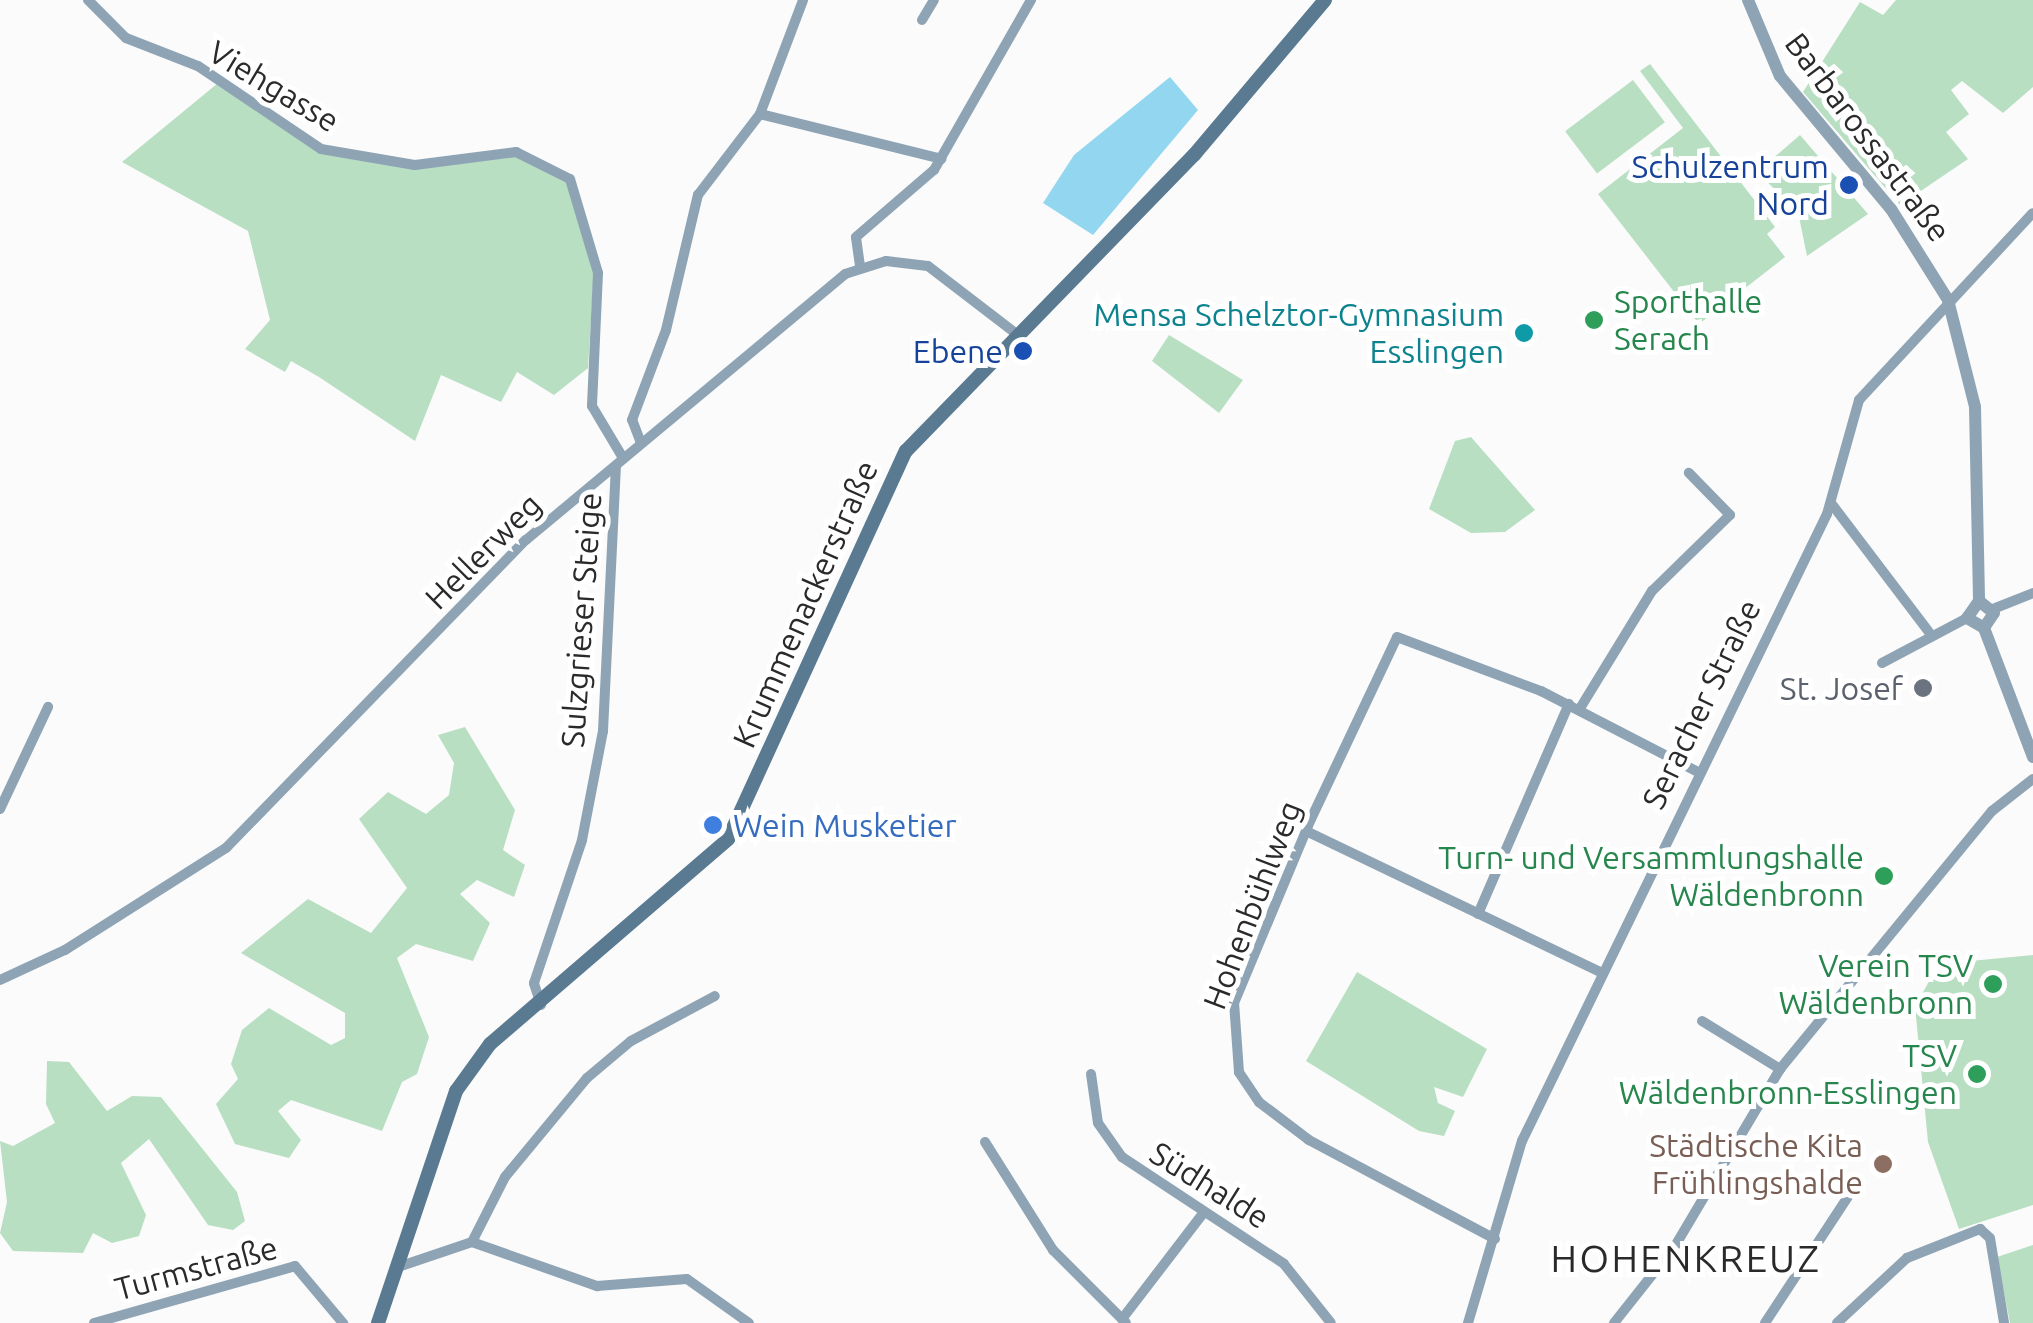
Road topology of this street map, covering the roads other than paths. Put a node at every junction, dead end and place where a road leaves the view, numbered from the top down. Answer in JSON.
{"nodes":[{"id":1,"x":88,"y":0,"type":"edge"},
{"id":2,"x":803,"y":0,"type":"edge"},
{"id":3,"x":934,"y":0,"type":"edge"},
{"id":4,"x":1030,"y":0,"type":"edge"},
{"id":5,"x":1325,"y":0,"type":"edge"},
{"id":6,"x":1748,"y":0,"type":"edge"},
{"id":7,"x":922,"y":20,"type":"dead end"},
{"id":8,"x":760,"y":114,"type":"junction"},
{"id":9,"x":942,"y":159,"type":"junction"},
{"id":10,"x":2033,"y":212,"type":"edge"},
{"id":11,"x":860,"y":266,"type":"junction"},
{"id":12,"x":1948,"y":300,"type":"junction"},
{"id":13,"x":1018,"y":335,"type":"junction"},
{"id":14,"x":642,"y":442,"type":"junction"},
{"id":15,"x":619,"y":462,"type":"junction"},
{"id":16,"x":1688,"y":473,"type":"dead end"},
{"id":17,"x":1832,"y":503,"type":"junction"},
{"id":18,"x":2033,"y":593,"type":"edge"},
{"id":19,"x":1978,"y":601,"type":"junction"},
{"id":20,"x":1993,"y":609,"type":"junction"},
{"id":21,"x":1967,"y":618,"type":"junction"},
{"id":22,"x":1984,"y":628,"type":"junction"},
{"id":23,"x":1932,"y":636,"type":"junction"},
{"id":24,"x":1882,"y":662,"type":"dead end"},
{"id":25,"x":48,"y":707,"type":"dead end"},
{"id":26,"x":1574,"y":707,"type":"junction"},
{"id":27,"x":2033,"y":757,"type":"edge"},
{"id":28,"x":1696,"y":772,"type":"junction"},
{"id":29,"x":2033,"y":779,"type":"edge"},
{"id":30,"x":0,"y":809,"type":"edge"},
{"id":31,"x":1306,"y":831,"type":"junction"},
{"id":32,"x":1478,"y":914,"type":"junction"},
{"id":33,"x":1602,"y":973,"type":"junction"},
{"id":34,"x":0,"y":980,"type":"edge"},
{"id":35,"x":716,"y":996,"type":"dead end"},
{"id":36,"x":541,"y":1005,"type":"junction"},
{"id":37,"x":1702,"y":1021,"type":"dead end"},
{"id":38,"x":1780,"y":1069,"type":"junction"},
{"id":39,"x":1091,"y":1074,"type":"dead end"},
{"id":40,"x":986,"y":1142,"type":"dead end"},
{"id":41,"x":1851,"y":1192,"type":"dead end"},
{"id":42,"x":1204,"y":1212,"type":"junction"},
{"id":43,"x":1495,"y":1240,"type":"junction"},
{"id":44,"x":472,"y":1242,"type":"junction"},
{"id":45,"x":401,"y":1266,"type":"junction"},
{"id":46,"x":1124,"y":1321,"type":"edge"},
{"id":47,"x":94,"y":1323,"type":"edge"},
{"id":48,"x":342,"y":1323,"type":"edge"},
{"id":49,"x":378,"y":1323,"type":"edge"},
{"id":50,"x":750,"y":1323,"type":"edge"},
{"id":51,"x":1330,"y":1323,"type":"edge"},
{"id":52,"x":1468,"y":1323,"type":"edge"},
{"id":53,"x":1614,"y":1323,"type":"edge"},
{"id":54,"x":1765,"y":1323,"type":"edge"},
{"id":55,"x":1837,"y":1323,"type":"edge"},
{"id":56,"x":2004,"y":1323,"type":"edge"}],
"edges":[{"from":1,"to":15,"type":"street","name":"Viehgasse"},
{"from":2,"to":8,"type":"street"},
{"from":3,"to":7,"type":"street"},
{"from":4,"to":9,"type":"street"},
{"from":5,"to":13,"type":"main road","name":"Krummenackerstraße"},
{"from":6,"to":12,"type":"street","name":"Barbarossastraße"},
{"from":8,"to":9,"type":"street"},
{"from":8,"to":14,"type":"street"},
{"from":9,"to":11,"type":"street"},
{"from":10,"to":12,"type":"street","name":"Seracher Straße"},
{"from":11,"to":13,"type":"street"},
{"from":11,"to":14,"type":"street","name":"Hellerweg"},
{"from":12,"to":17,"type":"street","name":"Seracher Straße"},
{"from":12,"to":19,"type":"street","name":"Barbarossastraße"},
{"from":13,"to":36,"type":"main road","name":"Krummenackerstraße"},
{"from":14,"to":15,"type":"street","name":"Hellerweg"},
{"from":15,"to":34,"type":"street","name":"Hellerweg"},
{"from":15,"to":36,"type":"street","name":"Sulzgrieser Steige"},
{"from":16,"to":26,"type":"street"},
{"from":17,"to":23,"type":"street"},
{"from":17,"to":28,"type":"street","name":"Seracher Straße"},
{"from":18,"to":20,"type":"street"},
{"from":19,"to":20,"type":"street"},
{"from":19,"to":21,"type":"street"},
{"from":20,"to":22,"type":"street"},
{"from":21,"to":22,"type":"street"},
{"from":21,"to":23,"type":"street"},
{"from":22,"to":27,"type":"street"},
{"from":23,"to":24,"type":"street"},
{"from":25,"to":30,"type":"street"},
{"from":26,"to":28,"type":"street"},
{"from":26,"to":31,"type":"street","name":"Hohenbühlweg"},
{"from":26,"to":32,"type":"street"},
{"from":28,"to":33,"type":"street","name":"Seracher Straße"},
{"from":29,"to":38,"type":"street"},
{"from":31,"to":32,"type":"street"},
{"from":31,"to":43,"type":"street","name":"Hohenbühlweg"},
{"from":32,"to":33,"type":"street"},
{"from":33,"to":43,"type":"street","name":"Seracher Straße"},
{"from":35,"to":44,"type":"street"},
{"from":36,"to":45,"type":"main road","name":"Krummenackerstraße"},
{"from":37,"to":38,"type":"street"},
{"from":38,"to":53,"type":"street"},
{"from":39,"to":42,"type":"street","name":"Südhalde"},
{"from":40,"to":46,"type":"street"},
{"from":41,"to":54,"type":"street"},
{"from":42,"to":46,"type":"street"},
{"from":42,"to":51,"type":"street","name":"Südhalde"},
{"from":43,"to":52,"type":"street","name":"Seracher Straße"},
{"from":44,"to":45,"type":"street"},
{"from":44,"to":50,"type":"street"},
{"from":45,"to":49,"type":"main road","name":"Krummenackerstraße"},
{"from":47,"to":48,"type":"street","name":"Turmstraße"},
{"from":55,"to":56,"type":"street"}]}
